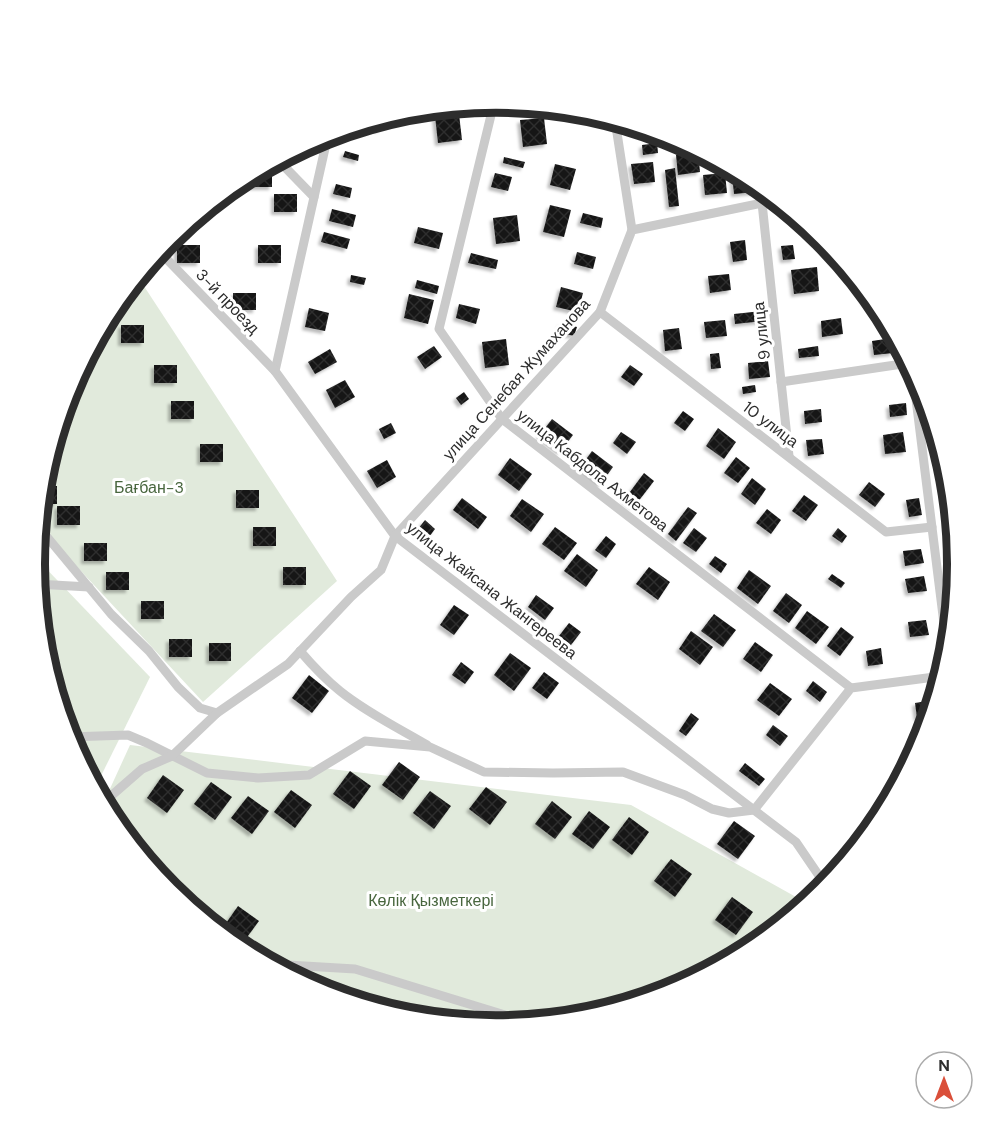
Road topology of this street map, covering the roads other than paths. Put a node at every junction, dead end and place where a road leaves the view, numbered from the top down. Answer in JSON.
{"nodes":[{"id":1,"x":492,"y":113,"type":"edge"},
{"id":2,"x":616,"y":129,"type":"edge"},
{"id":3,"x":325,"y":146,"type":"edge"},
{"id":4,"x":284,"y":166,"type":"edge"},
{"id":5,"x":314,"y":197,"type":"junction"},
{"id":6,"x":766,"y":202,"type":"edge"},
{"id":7,"x":762,"y":203,"type":"junction"},
{"id":8,"x":632,"y":230,"type":"junction"},
{"id":9,"x":165,"y":258,"type":"edge"},
{"id":10,"x":600,"y":312,"type":"junction"},
{"id":11,"x":900,"y":364,"type":"edge"},
{"id":12,"x":275,"y":371,"type":"junction"},
{"id":13,"x":781,"y":382,"type":"junction"},
{"id":14,"x":916,"y":400,"type":"edge"},
{"id":15,"x":502,"y":419,"type":"junction"},
{"id":16,"x":789,"y":456,"type":"junction"},
{"id":17,"x":932,"y":527,"type":"junction"},
{"id":18,"x":46,"y":536,"type":"edge"},
{"id":19,"x":395,"y":536,"type":"junction"},
{"id":20,"x":46,"y":585,"type":"edge"},
{"id":21,"x":89,"y":587,"type":"junction"},
{"id":22,"x":943,"y":619,"type":"edge"},
{"id":23,"x":300,"y":651,"type":"junction"},
{"id":24,"x":933,"y":677,"type":"edge"},
{"id":25,"x":851,"y":688,"type":"junction"},
{"id":26,"x":217,"y":713,"type":"junction"},
{"id":27,"x":79,"y":737,"type":"edge"},
{"id":28,"x":430,"y":747,"type":"junction"},
{"id":29,"x":172,"y":756,"type":"junction"},
{"id":30,"x":110,"y":797,"type":"edge"},
{"id":31,"x":754,"y":810,"type":"junction"},
{"id":32,"x":820,"y":877,"type":"edge"},
{"id":33,"x":291,"y":965,"type":"edge"},
{"id":34,"x":504,"y":1015,"type":"edge"}],
"edges":[{"from":1,"to":15,"type":"street","name":"улица Кабдола Ахметова"},
{"from":2,"to":8,"type":"street"},
{"from":3,"to":5,"type":"street"},
{"from":4,"to":5,"type":"street"},
{"from":5,"to":12,"type":"street"},
{"from":6,"to":7,"type":"street"},
{"from":7,"to":8,"type":"street"},
{"from":7,"to":13,"type":"street","name":"9 улица"},
{"from":8,"to":10,"type":"street","name":"улица Сенебая Жумаханова"},
{"from":9,"to":12,"type":"street","name":"3-й проезд"},
{"from":10,"to":15,"type":"street","name":"улица Сенебая Жумаханова"},
{"from":10,"to":16,"type":"street","name":"10 улица"},
{"from":11,"to":13,"type":"street"},
{"from":12,"to":19,"type":"street","name":"улица Жайсана Жангереева"},
{"from":13,"to":16,"type":"street","name":"9 улица"},
{"from":14,"to":17,"type":"street"},
{"from":15,"to":19,"type":"street","name":"улица Сенебая Жумаханова"},
{"from":15,"to":25,"type":"street","name":"улица Кабдола Ахметова"},
{"from":16,"to":17,"type":"street","name":"10 улица"},
{"from":17,"to":22,"type":"street"},
{"from":18,"to":21,"type":"street"},
{"from":19,"to":23,"type":"street"},
{"from":19,"to":31,"type":"street","name":"улица Жайсана Жангереева"},
{"from":20,"to":21,"type":"street"},
{"from":21,"to":26,"type":"street"},
{"from":23,"to":26,"type":"street"},
{"from":23,"to":28,"type":"street"},
{"from":24,"to":25,"type":"street"},
{"from":25,"to":31,"type":"street"},
{"from":26,"to":29,"type":"street"},
{"from":27,"to":29,"type":"street"},
{"from":28,"to":29,"type":"street"},
{"from":28,"to":31,"type":"street"},
{"from":29,"to":30,"type":"street"},
{"from":31,"to":32,"type":"street","name":"улица Жайсана Жангереева"},
{"from":33,"to":34,"type":"street"}]}
